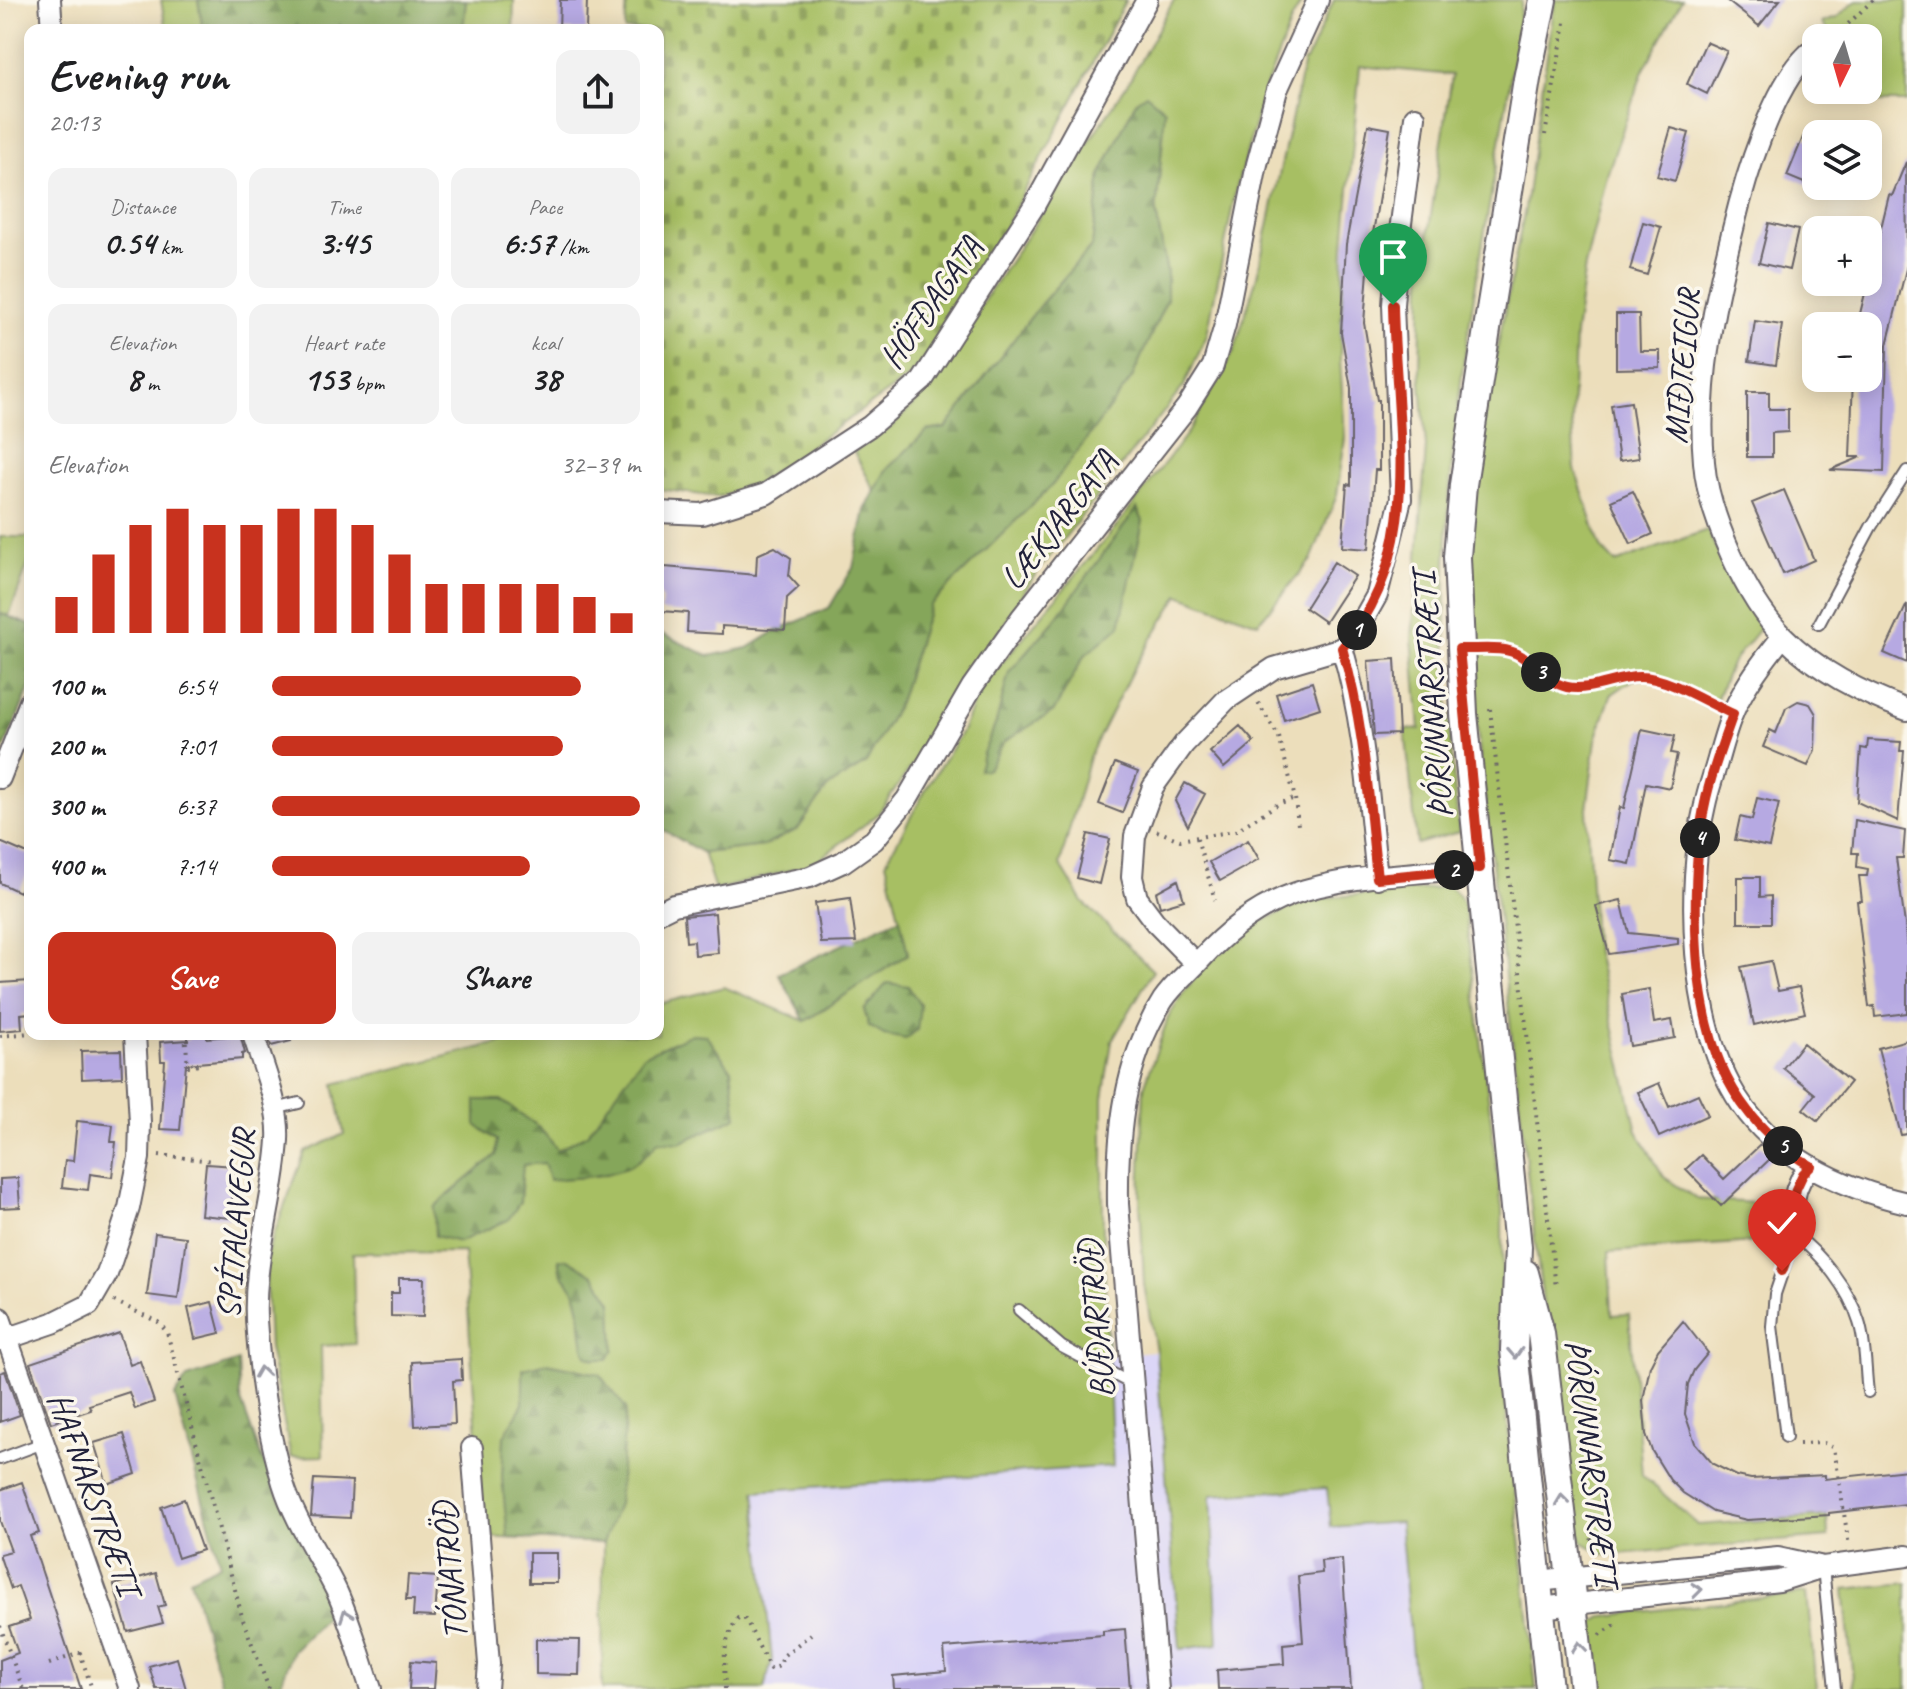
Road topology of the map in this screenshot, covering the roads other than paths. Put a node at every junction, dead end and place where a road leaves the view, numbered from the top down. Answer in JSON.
{"nodes":[{"id":1,"x":50,"y":0,"type":"edge"},
{"id":2,"x":1147,"y":0,"type":"edge"},
{"id":3,"x":1318,"y":0,"type":"edge"},
{"id":4,"x":1543,"y":0,"type":"edge"},
{"id":5,"x":52,"y":24,"type":"edge"},
{"id":6,"x":1802,"y":59,"type":"edge"},
{"id":7,"x":1415,"y":117,"type":"dead end"},
{"id":8,"x":1907,"y":471,"type":"edge"},
{"id":9,"x":664,"y":512,"type":"edge"},
{"id":10,"x":1819,"y":624,"type":"dead end"},
{"id":11,"x":1783,"y":636,"type":"junction"},
{"id":12,"x":1342,"y":648,"type":"junction"},
{"id":13,"x":1907,"y":710,"type":"edge"},
{"id":14,"x":24,"y":717,"type":"edge"},
{"id":15,"x":0,"y":778,"type":"edge"},
{"id":16,"x":1480,"y":868,"type":"junction"},
{"id":17,"x":1377,"y":878,"type":"junction"},
{"id":18,"x":664,"y":910,"type":"edge"},
{"id":19,"x":1196,"y":964,"type":"junction"},
{"id":20,"x":135,"y":1040,"type":"edge"},
{"id":21,"x":255,"y":1040,"type":"edge"},
{"id":22,"x":299,"y":1103,"type":"dead end"},
{"id":23,"x":275,"y":1109,"type":"junction"},
{"id":24,"x":1811,"y":1166,"type":"junction"},
{"id":25,"x":1907,"y":1203,"type":"edge"},
{"id":26,"x":1795,"y":1235,"type":"junction"},
{"id":27,"x":1518,"y":1247,"type":"junction"},
{"id":28,"x":1019,"y":1310,"type":"dead end"},
{"id":29,"x":0,"y":1318,"type":"edge"},
{"id":30,"x":3,"y":1340,"type":"edge"},
{"id":31,"x":1132,"y":1384,"type":"junction"},
{"id":32,"x":1868,"y":1392,"type":"dead end"},
{"id":33,"x":1786,"y":1437,"type":"road end"},
{"id":34,"x":43,"y":1443,"type":"junction"},
{"id":35,"x":472,"y":1448,"type":"dead end"},
{"id":36,"x":0,"y":1459,"type":"edge"},
{"id":37,"x":1907,"y":1556,"type":"edge"},
{"id":38,"x":1823,"y":1567,"type":"junction"},
{"id":39,"x":1571,"y":1578,"type":"junction"},
{"id":40,"x":1537,"y":1581,"type":"junction"},
{"id":41,"x":1574,"y":1604,"type":"junction"},
{"id":42,"x":1540,"y":1608,"type":"junction"},
{"id":43,"x":130,"y":1689,"type":"edge"},
{"id":44,"x":371,"y":1689,"type":"edge"},
{"id":45,"x":487,"y":1689,"type":"edge"},
{"id":46,"x":1158,"y":1689,"type":"edge"},
{"id":47,"x":1549,"y":1689,"type":"edge"},
{"id":48,"x":1583,"y":1689,"type":"edge"},
{"id":49,"x":1835,"y":1689,"type":"edge"}],
"edges":[{"from":1,"to":5,"type":"street"},
{"from":2,"to":9,"type":"street","name":"HÖFÐAGATA"},
{"from":3,"to":18,"type":"street","name":"LÆKJARGATA"},
{"from":4,"to":16,"type":"street","name":"ÞÓRUNNARSTRÆTI"},
{"from":6,"to":11,"type":"street","name":"MIÐTEIGUR"},
{"from":7,"to":12,"type":"street"},
{"from":8,"to":10,"type":"lane"},
{"from":11,"to":13,"type":"street","name":"MIÐTEIGUR"},
{"from":11,"to":24,"type":"street"},
{"from":12,"to":17,"type":"street"},
{"from":12,"to":19,"type":"street"},
{"from":14,"to":15,"type":"street"},
{"from":16,"to":17,"type":"street","name":"BÚÐARTRÖÐ"},
{"from":16,"to":27,"type":"street","name":"ÞÓRUNNARSTRÆTI"},
{"from":17,"to":19,"type":"street","name":"BÚÐARTRÖÐ"},
{"from":19,"to":31,"type":"street","name":"BÚÐARTRÖÐ"},
{"from":20,"to":30,"type":"street"},
{"from":21,"to":23,"type":"street","name":"SPÍTALAVEGUR"},
{"from":22,"to":23,"type":"lane"},
{"from":44,"to":23,"type":"street","name":"SPÍTALAVEGUR","one_way":true},
{"from":24,"to":25,"type":"street"},
{"from":24,"to":26,"type":"street"},
{"from":26,"to":32,"type":"lane"},
{"from":26,"to":33,"type":"lane"},
{"from":39,"to":27,"type":"street","name":"ÞÓRUNNARSTRÆTI","one_way":true},
{"from":27,"to":40,"type":"street","name":"ÞÓRUNNARSTRÆTI","one_way":true},
{"from":28,"to":31,"type":"lane"},
{"from":29,"to":30,"type":"street","name":"HAFNARSTRÆTI"},
{"from":30,"to":34,"type":"street","name":"HAFNARSTRÆTI"},
{"from":31,"to":46,"type":"street","name":"BÚÐARTRÖÐ"},
{"from":34,"to":36,"type":"lane"},
{"from":34,"to":43,"type":"street","name":"HAFNARSTRÆTI"},
{"from":35,"to":45,"type":"street","name":"TÓNATRÖÐ"},
{"from":37,"to":38,"type":"street"},
{"from":38,"to":39,"type":"street"},
{"from":41,"to":38,"type":"street","one_way":true},
{"from":38,"to":49,"type":"lane"},
{"from":39,"to":40,"type":"street"},
{"from":39,"to":41,"type":"street","name":"ÞÓRUNNARSTRÆTI"},
{"from":40,"to":42,"type":"street","name":"ÞÓRUNNARSTRÆTI"},
{"from":41,"to":42,"type":"street"},
{"from":48,"to":41,"type":"street","name":"ÞÓRUNNARSTRÆTI","one_way":true},
{"from":42,"to":47,"type":"street","name":"ÞÓRUNNARSTRÆTI"}]}
